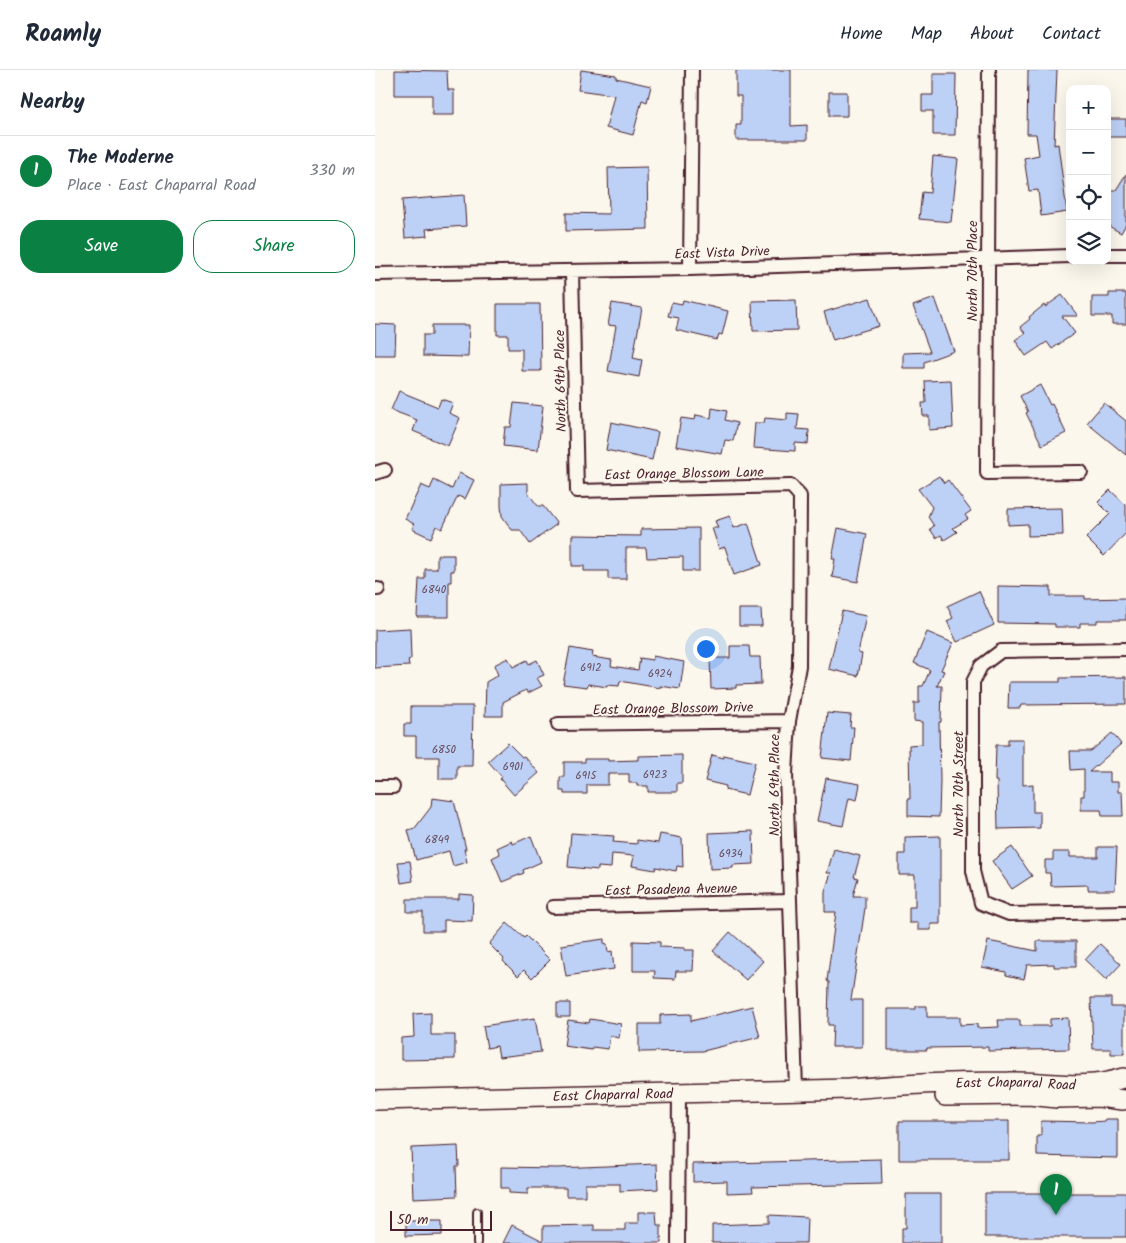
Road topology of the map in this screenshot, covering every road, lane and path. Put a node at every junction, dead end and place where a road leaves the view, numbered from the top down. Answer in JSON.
{"nodes":[{"id":1,"x":692,"y":70,"type":"edge"},
{"id":2,"x":989,"y":70,"type":"edge"},
{"id":3,"x":1126,"y":254,"type":"edge"},
{"id":4,"x":1111,"y":255,"type":"edge"},
{"id":5,"x":1066,"y":256,"type":"edge"},
{"id":6,"x":987,"y":258,"type":"junction"},
{"id":7,"x":690,"y":269,"type":"junction"},
{"id":8,"x":571,"y":271,"type":"junction"},
{"id":9,"x":375,"y":274,"type":"edge"},
{"id":10,"x":1081,"y":472,"type":"dead end"},
{"id":11,"x":791,"y":486,"type":"joint"},
{"id":12,"x":577,"y":491,"type":"joint"},
{"id":13,"x":1126,"y":649,"type":"edge"},
{"id":14,"x":789,"y":721,"type":"junction"},
{"id":15,"x":558,"y":724,"type":"dead end"},
{"id":16,"x":375,"y":787,"type":"edge"},
{"id":17,"x":393,"y":787,"type":"dead end"},
{"id":18,"x":790,"y":901,"type":"junction"},
{"id":19,"x":553,"y":907,"type":"dead end"},
{"id":20,"x":1126,"y":912,"type":"edge"},
{"id":21,"x":1124,"y":1076,"type":"edge"},
{"id":22,"x":849,"y":1089,"type":"junction"},
{"id":23,"x":796,"y":1090,"type":"junction"},
{"id":24,"x":679,"y":1092,"type":"junction"},
{"id":25,"x":375,"y":1100,"type":"edge"},
{"id":26,"x":1124,"y":1102,"type":"edge"},
{"id":27,"x":477,"y":1212,"type":"dead end"},
{"id":28,"x":477,"y":1243,"type":"edge"},
{"id":29,"x":678,"y":1243,"type":"edge"}],
"edges":[{"from":1,"to":7,"type":"street"},
{"from":2,"to":6,"type":"street","name":"North 70th Place"},
{"from":3,"to":4,"type":"street"},
{"from":5,"to":6,"type":"street","name":"East Vista Drive"},
{"from":6,"to":7,"type":"street","name":"East Vista Drive"},
{"from":6,"to":10,"type":"street","name":"North 70th Place"},
{"from":7,"to":8,"type":"street","name":"East Vista Drive"},
{"from":8,"to":9,"type":"street","name":"East Vista Drive"},
{"from":8,"to":12,"type":"street","name":"North 69th Place"},
{"from":11,"to":12,"type":"street","name":"East Orange Blossom Lane"},
{"from":11,"to":14,"type":"street","name":"North 69th Place"},
{"from":13,"to":20,"type":"street","name":"North 70th Street"},
{"from":14,"to":15,"type":"street","name":"East Orange Blossom Drive"},
{"from":14,"to":18,"type":"street","name":"North 69th Place"},
{"from":16,"to":17,"type":"street"},
{"from":18,"to":19,"type":"street","name":"East Pasadena Avenue"},
{"from":18,"to":23,"type":"street","name":"North 69th Place"},
{"from":21,"to":22,"type":"main road","name":"East Chaparral Road"},
{"from":21,"to":26,"type":"main road"},
{"from":22,"to":23,"type":"main road","name":"East Chaparral Road"},
{"from":22,"to":26,"type":"main road","name":"East Chaparral Road"},
{"from":23,"to":24,"type":"main road","name":"East Chaparral Road"},
{"from":24,"to":25,"type":"main road","name":"East Chaparral Road"},
{"from":24,"to":29,"type":"street"},
{"from":27,"to":28,"type":"lane"}]}
